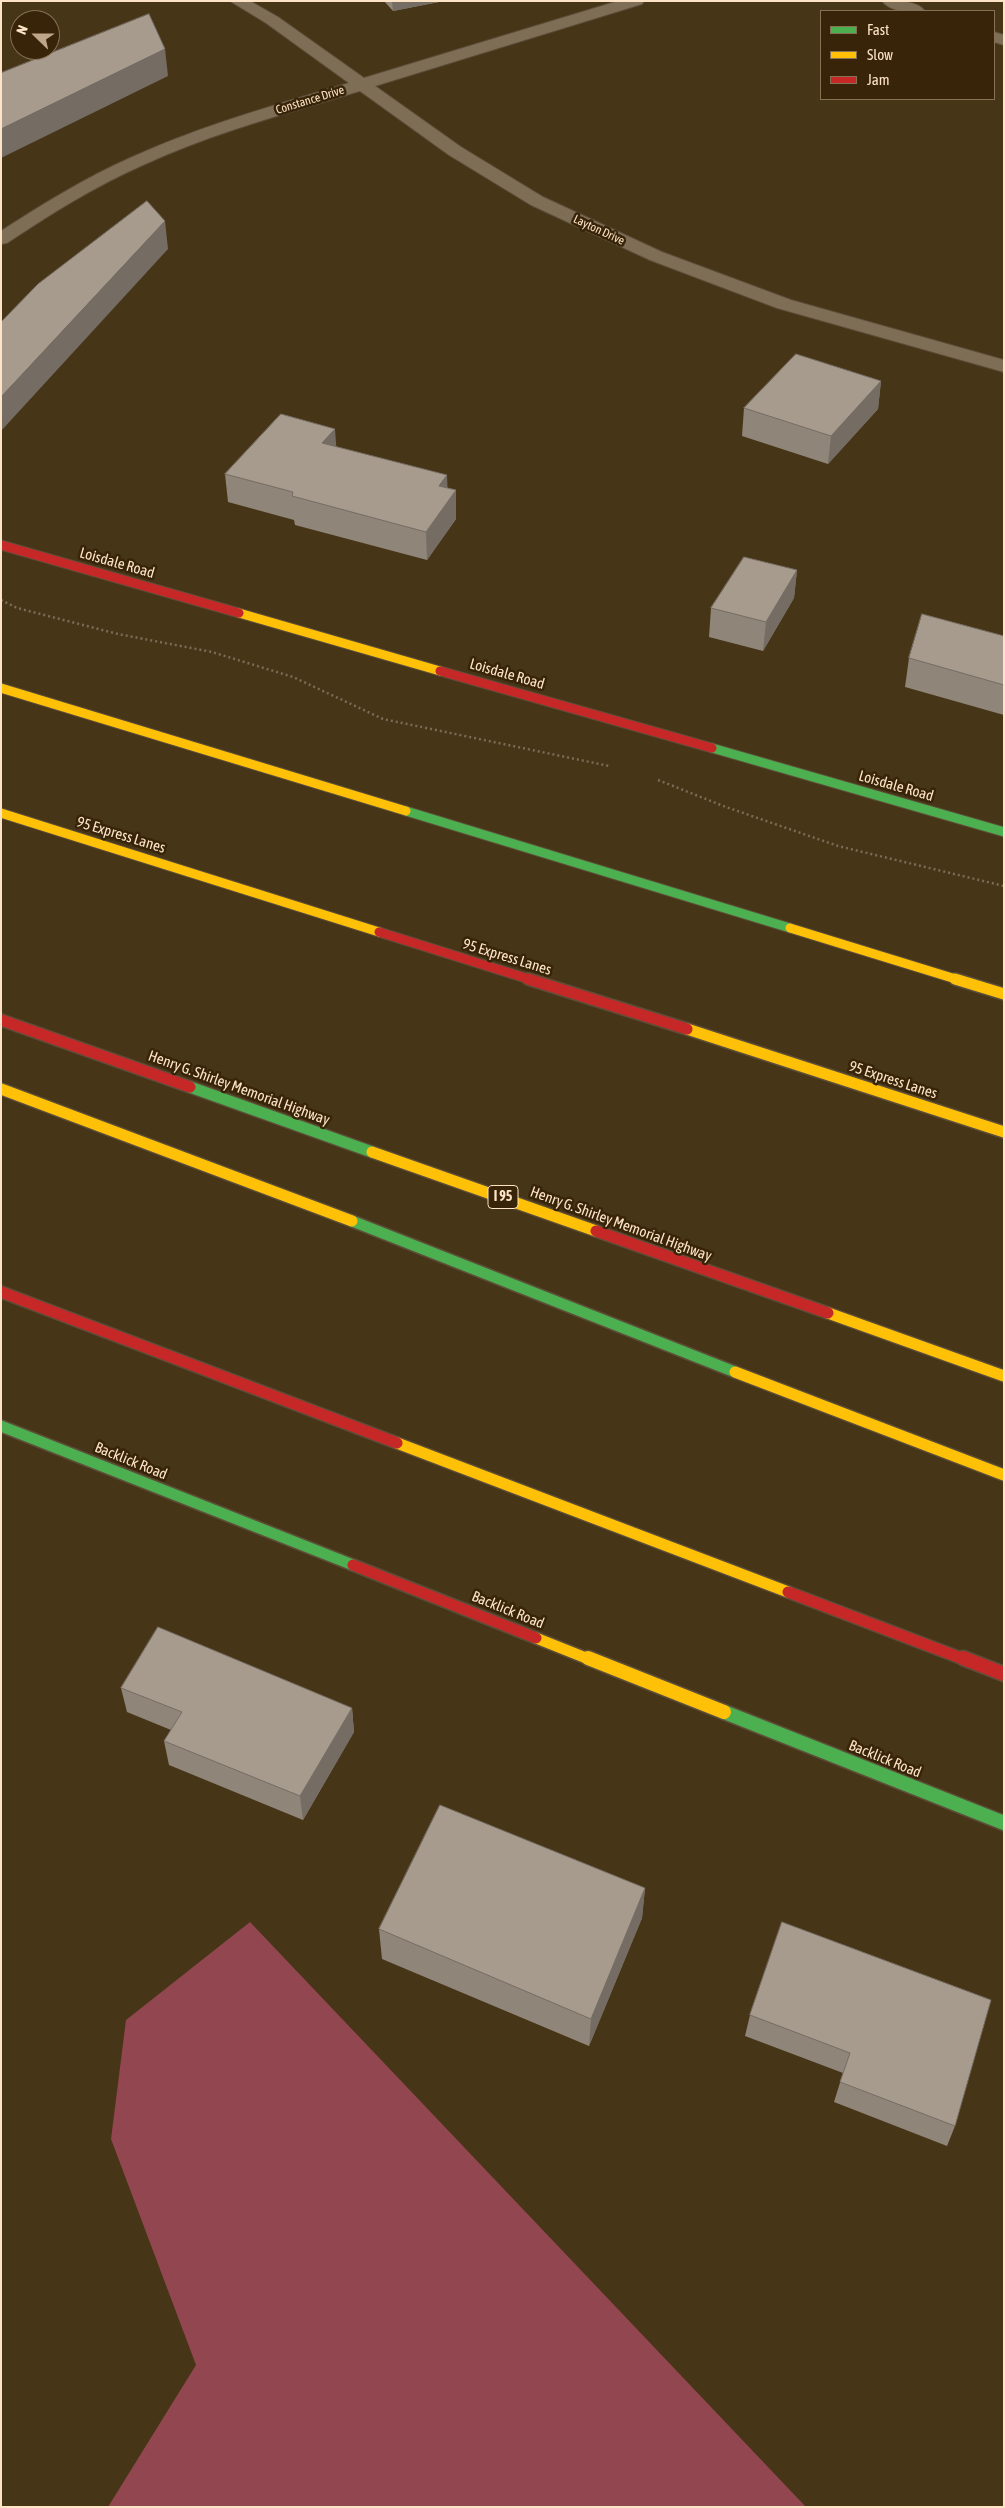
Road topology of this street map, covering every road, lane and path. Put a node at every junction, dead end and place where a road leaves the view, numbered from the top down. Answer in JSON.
{"nodes":[{"id":1,"x":238,"y":1,"type":"edge"},
{"id":2,"x":636,"y":1,"type":"edge"},
{"id":3,"x":890,"y":1,"type":"edge"},
{"id":4,"x":913,"y":10,"type":"edge"},
{"id":5,"x":363,"y":83,"type":"junction"},
{"id":6,"x":1,"y":239,"type":"edge"},
{"id":7,"x":1004,"y":366,"type":"edge"},
{"id":8,"x":1,"y":545,"type":"edge"},
{"id":9,"x":1,"y":600,"type":"edge"},
{"id":10,"x":1,"y":688,"type":"edge"},
{"id":11,"x":610,"y":766,"type":"dead end"},
{"id":12,"x":655,"y":779,"type":"dead end"},
{"id":13,"x":1,"y":813,"type":"edge"},
{"id":14,"x":1004,"y":832,"type":"edge"},
{"id":15,"x":1004,"y":886,"type":"edge"},
{"id":16,"x":1004,"y":994,"type":"edge"},
{"id":17,"x":1,"y":1020,"type":"edge"},
{"id":18,"x":1,"y":1089,"type":"edge"},
{"id":19,"x":1004,"y":1132,"type":"edge"},
{"id":20,"x":1,"y":1292,"type":"edge"},
{"id":21,"x":1004,"y":1376,"type":"edge"},
{"id":22,"x":1,"y":1426,"type":"edge"},
{"id":23,"x":1004,"y":1475,"type":"edge"},
{"id":24,"x":1004,"y":1674,"type":"edge"},
{"id":25,"x":1004,"y":1823,"type":"edge"}],
"edges":[{"from":1,"to":5,"type":"street","name":"Layton Drive"},
{"from":2,"to":5,"type":"street","name":"Constance Drive"},
{"from":3,"to":4,"type":"street"},
{"from":5,"to":6,"type":"street","name":"Constance Drive"},
{"from":5,"to":7,"type":"street","name":"Layton Drive"},
{"from":8,"to":14,"type":"main road","name":"Loisdale Road"},
{"from":9,"to":11,"type":"path"},
{"from":10,"to":16,"type":"main road"},
{"from":12,"to":15,"type":"path"},
{"from":13,"to":19,"type":"main road","name":"95 Express Lanes"},
{"from":17,"to":21,"type":"main road","name":"Henry G. Shirley Memorial Highway","number":"I 95"},
{"from":18,"to":23,"type":"main road"},
{"from":20,"to":24,"type":"main road"},
{"from":22,"to":25,"type":"main road","name":"Backlick Road"}]}
